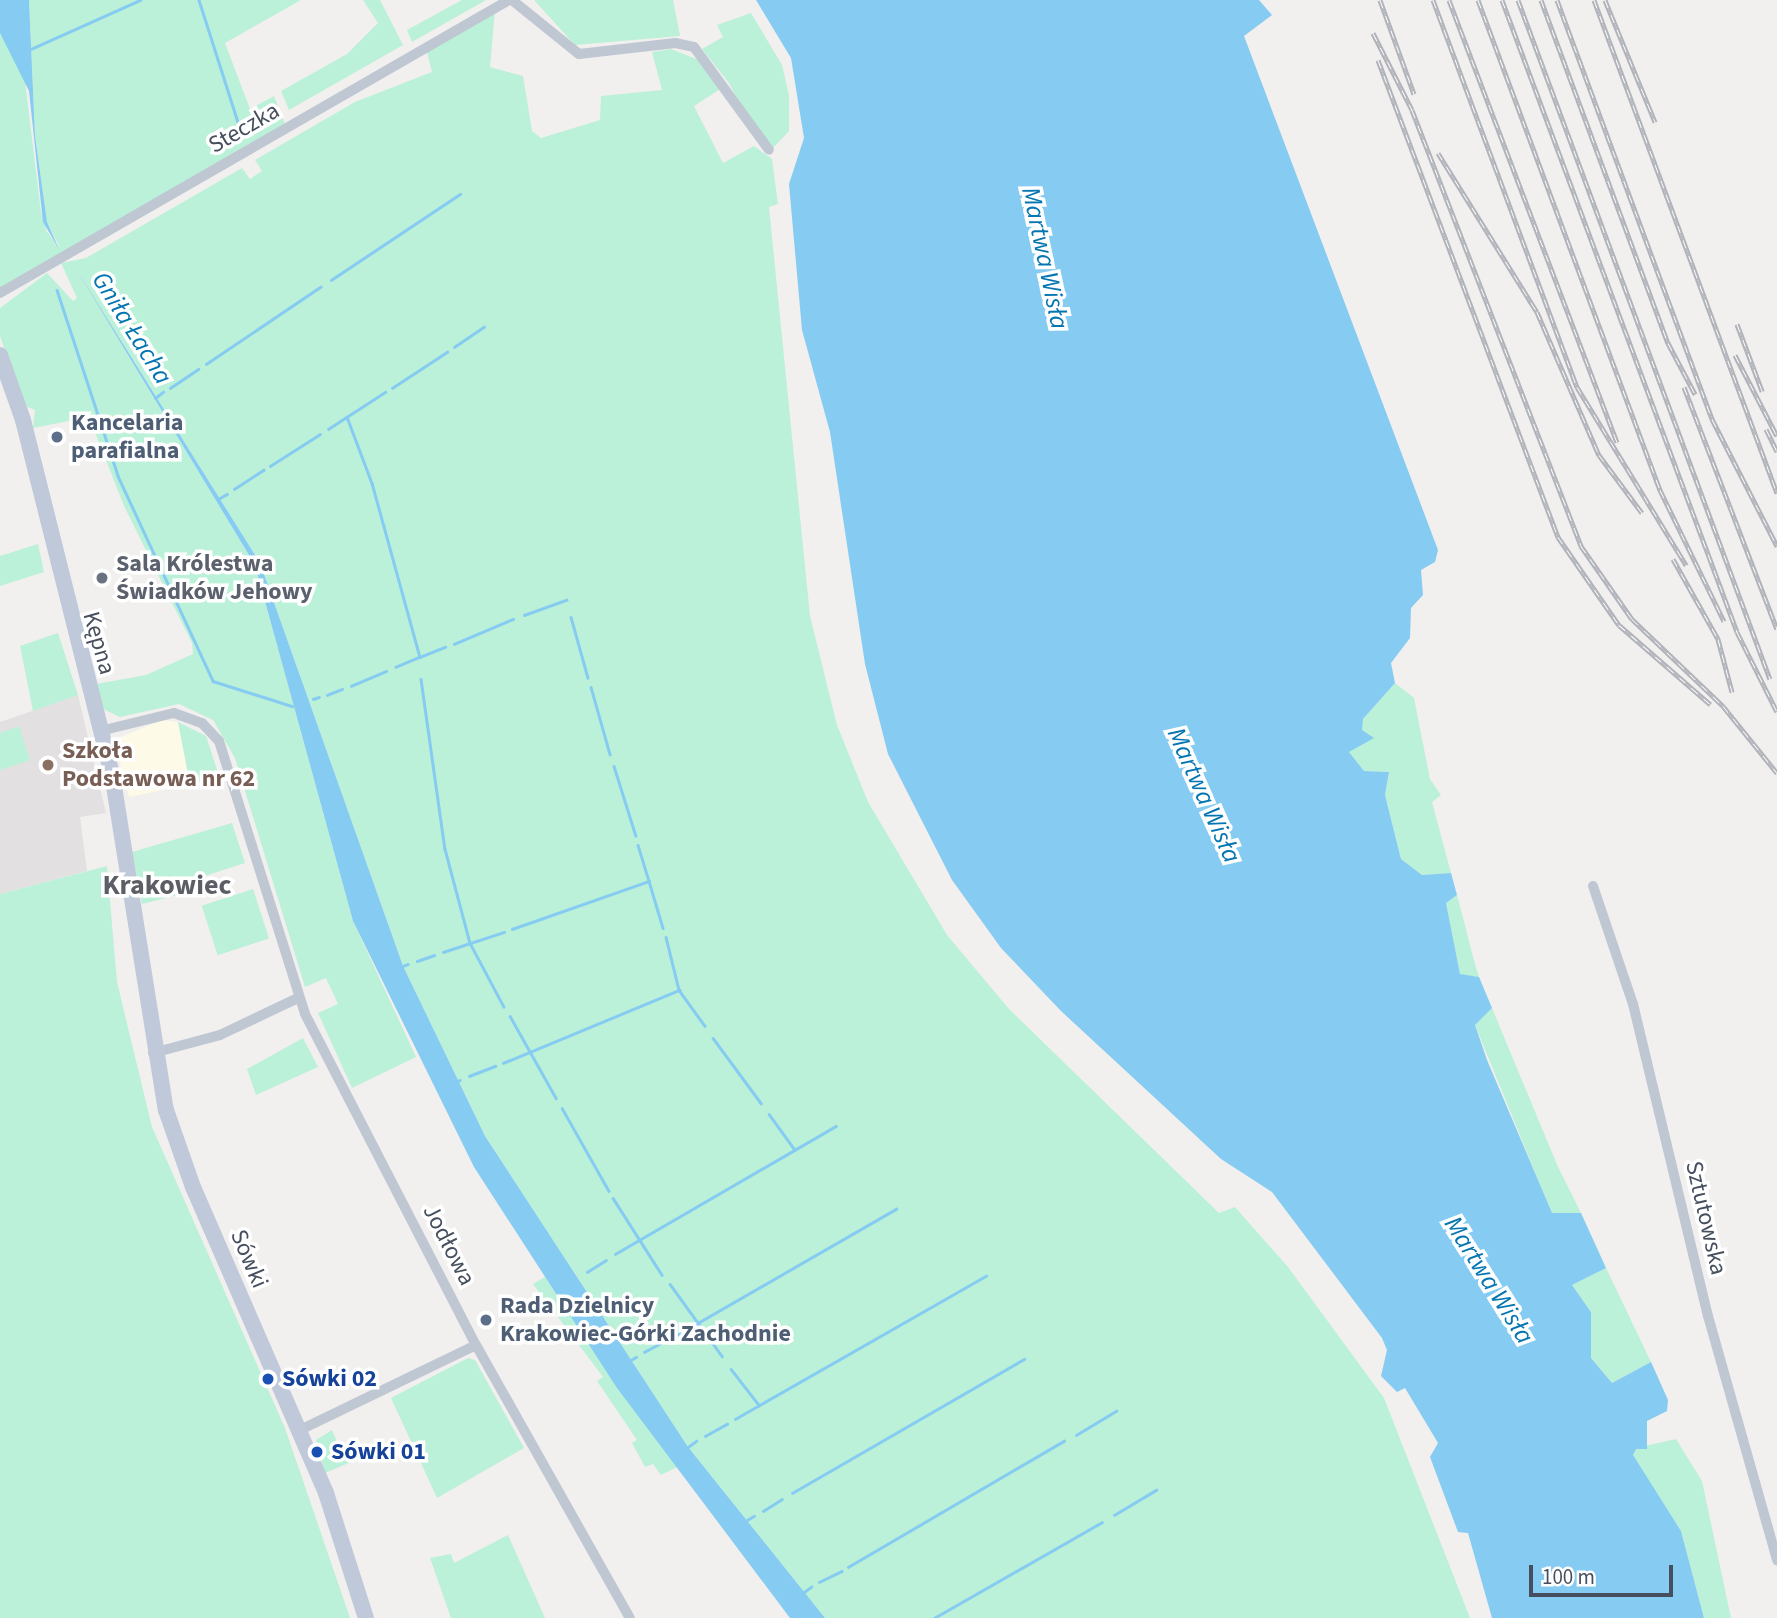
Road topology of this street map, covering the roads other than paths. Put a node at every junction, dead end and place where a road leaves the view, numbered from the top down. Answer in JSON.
{"nodes":[{"id":1,"x":511,"y":0,"type":"edge"},
{"id":2,"x":769,"y":150,"type":"dead end"},
{"id":3,"x":0,"y":293,"type":"edge"},
{"id":4,"x":0,"y":355,"type":"edge"},
{"id":5,"x":100,"y":731,"type":"junction"},
{"id":6,"x":1593,"y":886,"type":"dead end"},
{"id":7,"x":132,"y":905,"type":"joint"},
{"id":8,"x":298,"y":998,"type":"junction"},
{"id":9,"x":153,"y":1053,"type":"junction"},
{"id":10,"x":476,"y":1345,"type":"junction"},
{"id":11,"x":300,"y":1430,"type":"junction"},
{"id":12,"x":1777,"y":1560,"type":"edge"},
{"id":13,"x":366,"y":1618,"type":"edge"},
{"id":14,"x":630,"y":1618,"type":"edge"}],
"edges":[{"from":1,"to":2,"type":"street","name":"Steczka"},
{"from":1,"to":3,"type":"street","name":"Steczka"},
{"from":4,"to":5,"type":"street","name":"Kępna"},
{"from":5,"to":7,"type":"street","name":"Kępna"},
{"from":5,"to":8,"type":"street","name":"Jodłowa"},
{"from":6,"to":12,"type":"street","name":"Sztutowska"},
{"from":7,"to":9,"type":"street","name":"Sówki"},
{"from":8,"to":9,"type":"street"},
{"from":8,"to":10,"type":"street","name":"Jodłowa"},
{"from":9,"to":11,"type":"street","name":"Sówki"},
{"from":10,"to":11,"type":"street"},
{"from":10,"to":14,"type":"street","name":"Jodłowa"},
{"from":11,"to":13,"type":"street","name":"Sówki"}]}
